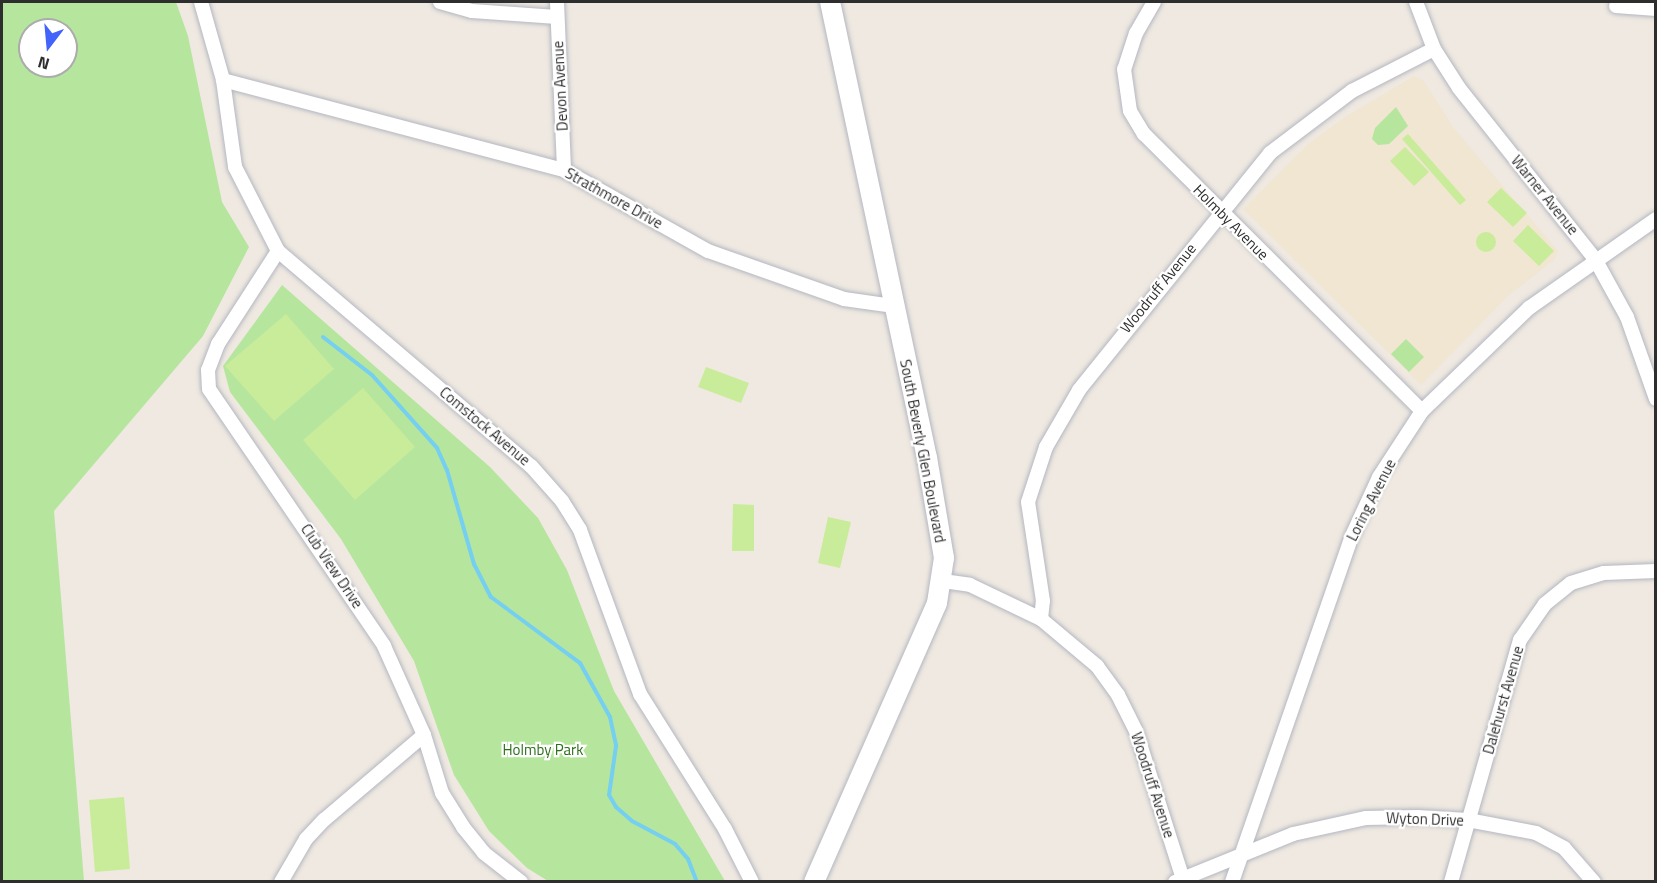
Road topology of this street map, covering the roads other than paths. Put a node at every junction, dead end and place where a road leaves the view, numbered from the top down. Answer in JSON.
{"nodes":[{"id":1,"x":201,"y":2,"type":"edge"},
{"id":2,"x":440,"y":2,"type":"edge"},
{"id":3,"x":557,"y":2,"type":"edge"},
{"id":4,"x":830,"y":2,"type":"edge"},
{"id":5,"x":1154,"y":2,"type":"edge"},
{"id":6,"x":1416,"y":2,"type":"edge"},
{"id":7,"x":1616,"y":6,"type":"dead end"},
{"id":8,"x":1656,"y":9,"type":"edge"},
{"id":9,"x":557,"y":17,"type":"junction"},
{"id":10,"x":1434,"y":49,"type":"junction"},
{"id":11,"x":223,"y":80,"type":"junction"},
{"id":12,"x":564,"y":170,"type":"junction"},
{"id":13,"x":1220,"y":211,"type":"junction"},
{"id":14,"x":1656,"y":219,"type":"edge"},
{"id":15,"x":278,"y":251,"type":"junction"},
{"id":16,"x":1595,"y":260,"type":"junction"},
{"id":17,"x":893,"y":306,"type":"junction"},
{"id":18,"x":1656,"y":399,"type":"edge"},
{"id":19,"x":1422,"y":411,"type":"junction"},
{"id":20,"x":1656,"y":571,"type":"edge"},
{"id":21,"x":943,"y":581,"type":"junction"},
{"id":22,"x":1041,"y":619,"type":"junction"},
{"id":23,"x":424,"y":735,"type":"junction"},
{"id":24,"x":1468,"y":820,"type":"junction"},
{"id":25,"x":1238,"y":859,"type":"junction"},
{"id":26,"x":1179,"y":880,"type":"edge"},
{"id":27,"x":281,"y":882,"type":"edge"},
{"id":28,"x":521,"y":882,"type":"edge"},
{"id":29,"x":752,"y":882,"type":"edge"},
{"id":30,"x":814,"y":882,"type":"edge"},
{"id":31,"x":1232,"y":882,"type":"edge"},
{"id":32,"x":1451,"y":882,"type":"edge"},
{"id":33,"x":1594,"y":882,"type":"edge"}],
"edges":[{"from":1,"to":11,"type":"street","name":"Comstock Avenue"},
{"from":2,"to":9,"type":"street"},
{"from":3,"to":9,"type":"street","name":"Devon Avenue"},
{"from":4,"to":17,"type":"main road","name":"South Beverly Glen Boulevard"},
{"from":5,"to":13,"type":"street","name":"Holmby Avenue"},
{"from":6,"to":10,"type":"street","name":"Warner Avenue"},
{"from":7,"to":8,"type":"street"},
{"from":9,"to":12,"type":"street","name":"Devon Avenue"},
{"from":10,"to":13,"type":"street","name":"Woodruff Avenue"},
{"from":10,"to":16,"type":"street","name":"Warner Avenue"},
{"from":11,"to":12,"type":"street","name":"Strathmore Drive"},
{"from":11,"to":15,"type":"street","name":"Comstock Avenue"},
{"from":12,"to":17,"type":"street","name":"Strathmore Drive"},
{"from":13,"to":19,"type":"street","name":"Holmby Avenue"},
{"from":13,"to":22,"type":"street","name":"Woodruff Avenue"},
{"from":14,"to":16,"type":"street","name":"Loring Avenue"},
{"from":15,"to":23,"type":"street","name":"Club View Drive"},
{"from":15,"to":29,"type":"street","name":"Comstock Avenue"},
{"from":16,"to":18,"type":"street","name":"Warner Avenue"},
{"from":16,"to":19,"type":"street","name":"Loring Avenue"},
{"from":17,"to":21,"type":"main road","name":"South Beverly Glen Boulevard"},
{"from":19,"to":25,"type":"street","name":"Loring Avenue"},
{"from":20,"to":24,"type":"street","name":"Dalehurst Avenue"},
{"from":21,"to":22,"type":"street","name":"Woodruff Avenue"},
{"from":21,"to":30,"type":"main road","name":"South Beverly Glen Boulevard"},
{"from":22,"to":26,"type":"street","name":"Woodruff Avenue"},
{"from":23,"to":27,"type":"street"},
{"from":23,"to":28,"type":"street","name":"Club View Drive"},
{"from":24,"to":25,"type":"street","name":"Wyton Drive"},
{"from":24,"to":32,"type":"street","name":"Dalehurst Avenue"},
{"from":24,"to":33,"type":"street","name":"Wyton Drive"},
{"from":25,"to":26,"type":"street","name":"Wyton Drive"},
{"from":25,"to":31,"type":"street","name":"Loring Avenue"}]}
